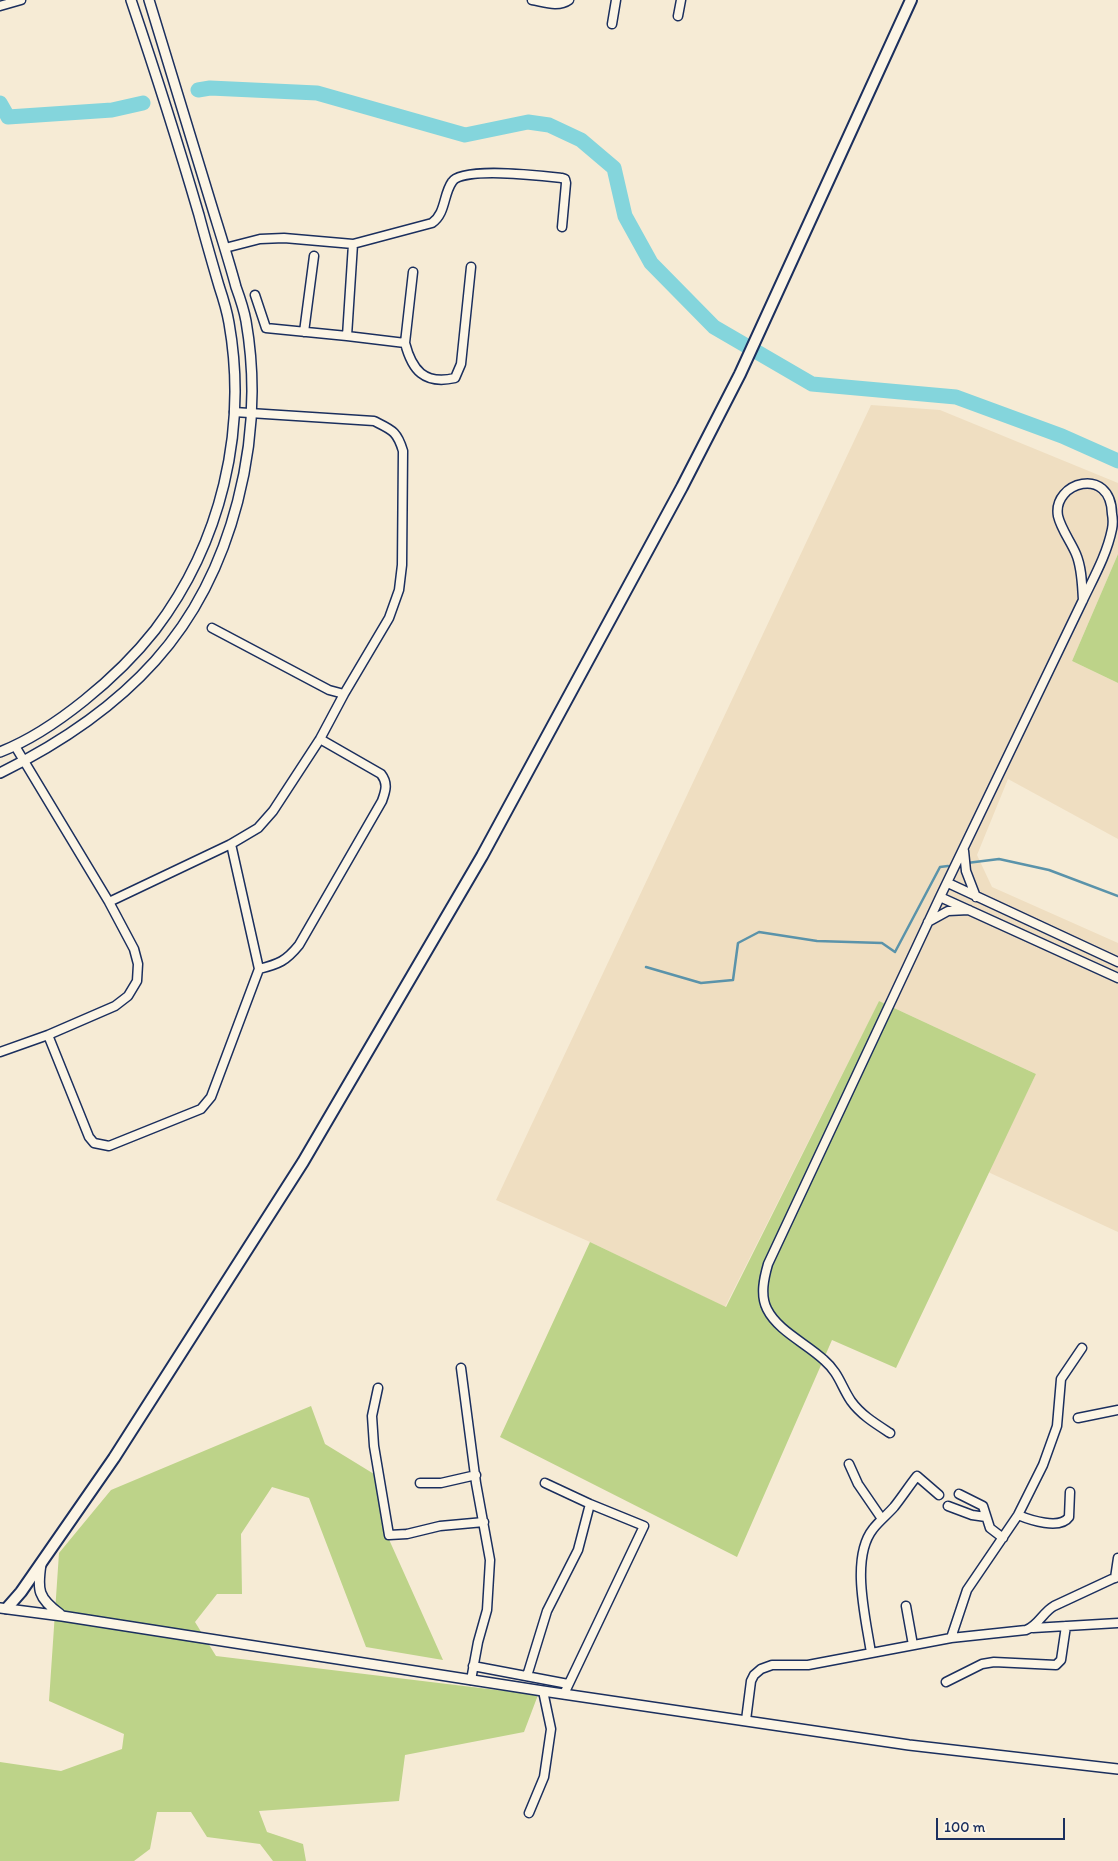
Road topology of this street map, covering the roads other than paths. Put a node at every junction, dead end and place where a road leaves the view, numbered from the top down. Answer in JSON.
{"nodes":[{"id":1,"x":21,"y":0,"type":"edge"},
{"id":2,"x":131,"y":0,"type":"edge"},
{"id":3,"x":149,"y":0,"type":"edge"},
{"id":4,"x":532,"y":0,"type":"edge"},
{"id":5,"x":569,"y":0,"type":"edge"},
{"id":6,"x":616,"y":0,"type":"edge"},
{"id":7,"x":681,"y":0,"type":"edge"},
{"id":8,"x":911,"y":0,"type":"edge"},
{"id":9,"x":0,"y":6,"type":"edge"},
{"id":10,"x":678,"y":16,"type":"dead end"},
{"id":11,"x":612,"y":24,"type":"dead end"},
{"id":12,"x":562,"y":227,"type":"dead end"},
{"id":13,"x":353,"y":244,"type":"junction"},
{"id":14,"x":225,"y":248,"type":"junction"},
{"id":15,"x":314,"y":256,"type":"dead end"},
{"id":16,"x":471,"y":267,"type":"dead end"},
{"id":17,"x":413,"y":272,"type":"dead end"},
{"id":18,"x":255,"y":295,"type":"dead end"},
{"id":19,"x":304,"y":332,"type":"junction"},
{"id":20,"x":347,"y":336,"type":"junction"},
{"id":21,"x":404,"y":343,"type":"junction"},
{"id":22,"x":234,"y":412,"type":"junction"},
{"id":23,"x":251,"y":413,"type":"junction"},
{"id":24,"x":1083,"y":600,"type":"junction"},
{"id":25,"x":212,"y":628,"type":"dead end"},
{"id":26,"x":344,"y":694,"type":"junction"},
{"id":27,"x":320,"y":739,"type":"junction"},
{"id":28,"x":15,"y":746,"type":"junction"},
{"id":29,"x":0,"y":752,"type":"edge"},
{"id":30,"x":23,"y":762,"type":"junction"},
{"id":31,"x":0,"y":773,"type":"edge"},
{"id":32,"x":231,"y":844,"type":"junction"},
{"id":33,"x":964,"y":848,"type":"junction"},
{"id":34,"x":948,"y":883,"type":"junction"},
{"id":35,"x":940,"y":897,"type":"junction"},
{"id":36,"x":976,"y":897,"type":"junction"},
{"id":37,"x":109,"y":902,"type":"junction"},
{"id":38,"x":970,"y":910,"type":"junction"},
{"id":39,"x":928,"y":922,"type":"junction"},
{"id":40,"x":1118,"y":962,"type":"edge"},
{"id":41,"x":259,"y":969,"type":"junction"},
{"id":42,"x":1118,"y":978,"type":"edge"},
{"id":43,"x":48,"y":1035,"type":"junction"},
{"id":44,"x":0,"y":1052,"type":"edge"},
{"id":45,"x":1082,"y":1348,"type":"dead end"},
{"id":46,"x":461,"y":1368,"type":"dead end"},
{"id":47,"x":378,"y":1388,"type":"dead end"},
{"id":48,"x":1118,"y":1410,"type":"edge"},
{"id":49,"x":1078,"y":1418,"type":"dead end"},
{"id":50,"x":890,"y":1433,"type":"dead end"},
{"id":51,"x":849,"y":1464,"type":"dead end"},
{"id":52,"x":476,"y":1475,"type":"junction"},
{"id":53,"x":545,"y":1483,"type":"dead end"},
{"id":54,"x":420,"y":1484,"type":"dead end"},
{"id":55,"x":1070,"y":1492,"type":"dead end"},
{"id":56,"x":959,"y":1494,"type":"dead end"},
{"id":57,"x":939,"y":1495,"type":"dead end"},
{"id":58,"x":590,"y":1504,"type":"junction"},
{"id":59,"x":948,"y":1506,"type":"dead end"},
{"id":60,"x":1018,"y":1515,"type":"junction"},
{"id":61,"x":986,"y":1517,"type":"junction"},
{"id":62,"x":882,"y":1519,"type":"junction"},
{"id":63,"x":484,"y":1522,"type":"junction"},
{"id":64,"x":1003,"y":1538,"type":"junction"},
{"id":65,"x":1118,"y":1558,"type":"edge"},
{"id":66,"x":41,"y":1564,"type":"junction"},
{"id":67,"x":1117,"y":1578,"type":"edge"},
{"id":68,"x":906,"y":1606,"type":"dead end"},
{"id":69,"x":4,"y":1608,"type":"edge"},
{"id":70,"x":62,"y":1616,"type":"junction"},
{"id":71,"x":1118,"y":1623,"type":"edge"},
{"id":72,"x":1066,"y":1626,"type":"junction"},
{"id":73,"x":1033,"y":1628,"type":"junction"},
{"id":74,"x":951,"y":1638,"type":"junction"},
{"id":75,"x":913,"y":1645,"type":"junction"},
{"id":76,"x":871,"y":1653,"type":"junction"},
{"id":77,"x":473,"y":1666,"type":"junction"},
{"id":78,"x":528,"y":1676,"type":"junction"},
{"id":79,"x":538,"y":1678,"type":"junction"},
{"id":80,"x":470,"y":1680,"type":"junction"},
{"id":81,"x":946,"y":1682,"type":"dead end"},
{"id":82,"x":568,"y":1684,"type":"junction"},
{"id":83,"x":539,"y":1690,"type":"junction"},
{"id":84,"x":564,"y":1694,"type":"junction"},
{"id":85,"x":746,"y":1720,"type":"junction"},
{"id":86,"x":1118,"y":1769,"type":"edge"},
{"id":87,"x":529,"y":1813,"type":"dead end"}],
"edges":[{"from":1,"to":9,"type":"street"},
{"from":2,"to":22,"type":"street"},
{"from":3,"to":14,"type":"street"},
{"from":4,"to":5,"type":"street"},
{"from":6,"to":11,"type":"street"},
{"from":7,"to":10,"type":"street"},
{"from":8,"to":66,"type":"main road"},
{"from":12,"to":13,"type":"street"},
{"from":13,"to":14,"type":"street"},
{"from":13,"to":20,"type":"street"},
{"from":14,"to":23,"type":"street"},
{"from":15,"to":19,"type":"street"},
{"from":16,"to":21,"type":"street"},
{"from":17,"to":21,"type":"street"},
{"from":18,"to":19,"type":"street"},
{"from":19,"to":20,"type":"street"},
{"from":20,"to":21,"type":"street"},
{"from":22,"to":23,"type":"street"},
{"from":22,"to":28,"type":"street"},
{"from":23,"to":26,"type":"street"},
{"from":23,"to":30,"type":"street"},
{"from":24,"to":24,"type":"street"},
{"from":24,"to":33,"type":"street"},
{"from":25,"to":26,"type":"street"},
{"from":26,"to":27,"type":"street"},
{"from":27,"to":32,"type":"street"},
{"from":27,"to":41,"type":"street"},
{"from":28,"to":29,"type":"street"},
{"from":28,"to":30,"type":"street"},
{"from":30,"to":31,"type":"street"},
{"from":30,"to":37,"type":"street"},
{"from":32,"to":37,"type":"street"},
{"from":32,"to":41,"type":"street"},
{"from":33,"to":34,"type":"street"},
{"from":33,"to":36,"type":"street"},
{"from":34,"to":35,"type":"street"},
{"from":34,"to":36,"type":"street"},
{"from":35,"to":38,"type":"street"},
{"from":35,"to":39,"type":"street"},
{"from":36,"to":40,"type":"street"},
{"from":37,"to":43,"type":"street"},
{"from":38,"to":39,"type":"street"},
{"from":38,"to":42,"type":"street"},
{"from":39,"to":50,"type":"street"},
{"from":41,"to":43,"type":"street"},
{"from":43,"to":44,"type":"street"},
{"from":45,"to":60,"type":"street"},
{"from":46,"to":52,"type":"street"},
{"from":47,"to":63,"type":"street"},
{"from":48,"to":49,"type":"street"},
{"from":51,"to":62,"type":"street"},
{"from":52,"to":54,"type":"street"},
{"from":52,"to":63,"type":"street"},
{"from":53,"to":58,"type":"street"},
{"from":55,"to":60,"type":"street"},
{"from":56,"to":61,"type":"street"},
{"from":57,"to":62,"type":"street"},
{"from":58,"to":78,"type":"street"},
{"from":58,"to":82,"type":"street"},
{"from":59,"to":61,"type":"street"},
{"from":60,"to":64,"type":"street"},
{"from":61,"to":64,"type":"street"},
{"from":62,"to":76,"type":"street"},
{"from":63,"to":77,"type":"street"},
{"from":64,"to":74,"type":"street"},
{"from":65,"to":67,"type":"street"},
{"from":66,"to":69,"type":"main road"},
{"from":66,"to":70,"type":"street"},
{"from":67,"to":73,"type":"street"},
{"from":68,"to":75,"type":"street"},
{"from":69,"to":70,"type":"street"},
{"from":70,"to":80,"type":"street"},
{"from":71,"to":72,"type":"street"},
{"from":72,"to":73,"type":"street"},
{"from":72,"to":81,"type":"street"},
{"from":73,"to":74,"type":"street"},
{"from":74,"to":75,"type":"street"},
{"from":75,"to":76,"type":"street"},
{"from":76,"to":85,"type":"street"},
{"from":77,"to":78,"type":"street"},
{"from":77,"to":80,"type":"street"},
{"from":78,"to":79,"type":"street"},
{"from":79,"to":82,"type":"street"},
{"from":79,"to":83,"type":"street"},
{"from":80,"to":83,"type":"street"},
{"from":82,"to":84,"type":"street"},
{"from":83,"to":84,"type":"street"},
{"from":83,"to":87,"type":"street"},
{"from":84,"to":85,"type":"street"},
{"from":85,"to":86,"type":"street"}]}
